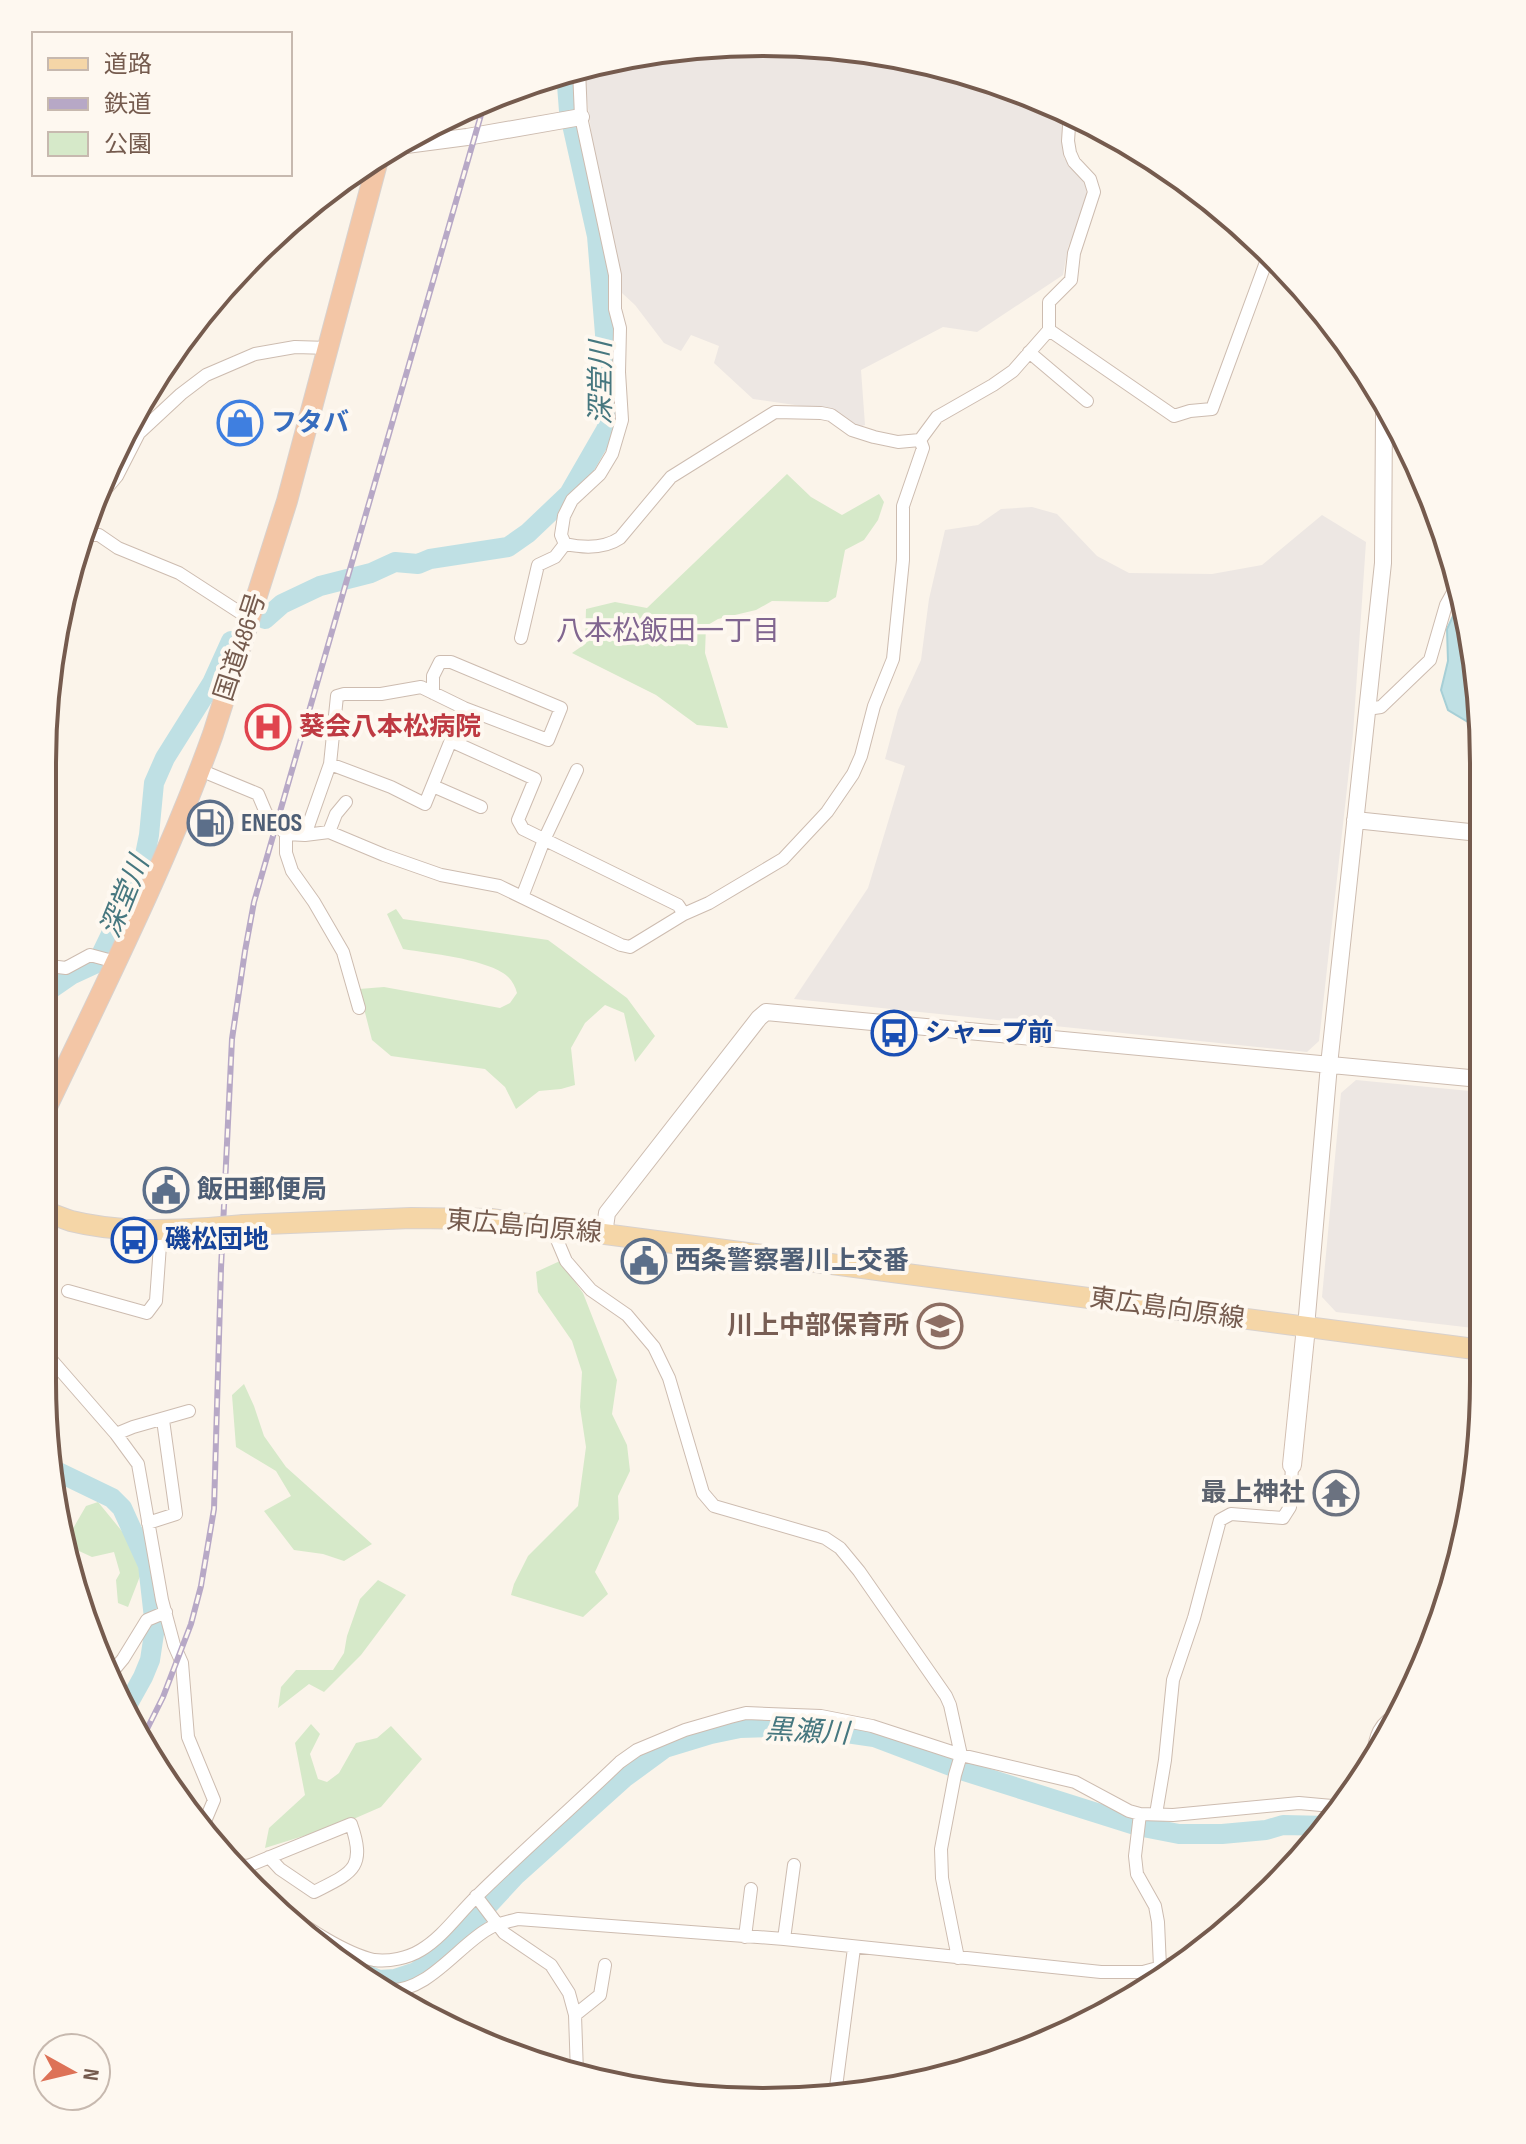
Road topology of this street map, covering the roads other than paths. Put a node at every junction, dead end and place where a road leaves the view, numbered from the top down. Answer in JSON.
{"nodes":[{"id":1,"x":578,"y":81,"type":"edge"},
{"id":2,"x":575,"y":118,"type":"junction"},
{"id":3,"x":1069,"y":126,"type":"edge"},
{"id":4,"x":426,"y":142,"type":"edge"},
{"id":5,"x":375,"y":172,"type":"edge"},
{"id":6,"x":1265,"y":265,"type":"edge"},
{"id":7,"x":1049,"y":330,"type":"junction"},
{"id":8,"x":329,"y":348,"type":"junction"},
{"id":9,"x":1029,"y":352,"type":"junction"},
{"id":10,"x":1087,"y":401,"type":"dead end"},
{"id":11,"x":1384,"y":426,"type":"edge"},
{"id":12,"x":920,"y":440,"type":"junction"},
{"id":13,"x":119,"y":472,"type":"edge"},
{"id":14,"x":94,"y":535,"type":"edge"},
{"id":15,"x":565,"y":544,"type":"junction"},
{"id":16,"x":1450,"y":598,"type":"edge"},
{"id":17,"x":250,"y":619,"type":"junction"},
{"id":18,"x":521,"y":638,"type":"dead end"},
{"id":19,"x":433,"y":693,"type":"junction"},
{"id":20,"x":464,"y":708,"type":"junction"},
{"id":21,"x":1367,"y":709,"type":"junction"},
{"id":22,"x":451,"y":741,"type":"junction"},
{"id":23,"x":330,"y":764,"type":"junction"},
{"id":24,"x":200,"y":770,"type":"junction"},
{"id":25,"x":577,"y":770,"type":"dead end"},
{"id":26,"x":433,"y":786,"type":"junction"},
{"id":27,"x":346,"y":802,"type":"dead end"},
{"id":28,"x":481,"y":807,"type":"dead end"},
{"id":29,"x":1355,"y":820,"type":"junction"},
{"id":30,"x":329,"y":832,"type":"junction"},
{"id":31,"x":1470,"y":832,"type":"edge"},
{"id":32,"x":286,"y":834,"type":"junction"},
{"id":33,"x":305,"y":835,"type":"junction"},
{"id":34,"x":544,"y":840,"type":"junction"},
{"id":35,"x":522,"y":897,"type":"junction"},
{"id":36,"x":684,"y":914,"type":"junction"},
{"id":37,"x":106,"y":959,"type":"junction"},
{"id":38,"x":56,"y":967,"type":"edge"},
{"id":39,"x":359,"y":1008,"type":"dead end"},
{"id":40,"x":1329,"y":1065,"type":"junction"},
{"id":41,"x":1470,"y":1078,"type":"edge"},
{"id":42,"x":56,"y":1082,"type":"edge"},
{"id":43,"x":56,"y":1215,"type":"edge"},
{"id":44,"x":552,"y":1228,"type":"junction"},
{"id":45,"x":161,"y":1231,"type":"junction"},
{"id":46,"x":604,"y":1234,"type":"junction"},
{"id":47,"x":68,"y":1291,"type":"dead end"},
{"id":48,"x":1306,"y":1327,"type":"junction"},
{"id":49,"x":1470,"y":1348,"type":"edge"},
{"id":50,"x":56,"y":1365,"type":"edge"},
{"id":51,"x":189,"y":1411,"type":"dead end"},
{"id":52,"x":163,"y":1420,"type":"junction"},
{"id":53,"x":116,"y":1434,"type":"junction"},
{"id":54,"x":1292,"y":1465,"type":"joint"},
{"id":55,"x":148,"y":1523,"type":"junction"},
{"id":56,"x":157,"y":1616,"type":"junction"},
{"id":57,"x":117,"y":1667,"type":"edge"},
{"id":58,"x":961,"y":1755,"type":"junction"},
{"id":59,"x":1328,"y":1806,"type":"edge"},
{"id":60,"x":1140,"y":1814,"type":"junction"},
{"id":61,"x":1156,"y":1814,"type":"junction"},
{"id":62,"x":207,"y":1817,"type":"edge"},
{"id":63,"x":269,"y":1857,"type":"junction"},
{"id":64,"x":794,"y":1865,"type":"dead end"},
{"id":65,"x":249,"y":1866,"type":"edge"},
{"id":66,"x":751,"y":1889,"type":"dead end"},
{"id":67,"x":478,"y":1898,"type":"junction"},
{"id":68,"x":495,"y":1921,"type":"junction"},
{"id":69,"x":745,"y":1937,"type":"junction"},
{"id":70,"x":784,"y":1939,"type":"junction"},
{"id":71,"x":333,"y":1942,"type":"edge"},
{"id":72,"x":854,"y":1948,"type":"junction"},
{"id":73,"x":958,"y":1958,"type":"junction"},
{"id":74,"x":1165,"y":1962,"type":"edge"},
{"id":75,"x":605,"y":1965,"type":"dead end"},
{"id":76,"x":1143,"y":1977,"type":"edge"},
{"id":77,"x":403,"y":1989,"type":"edge"},
{"id":78,"x":575,"y":2015,"type":"junction"},
{"id":79,"x":577,"y":2063,"type":"edge"},
{"id":80,"x":836,"y":2084,"type":"edge"}],
"edges":[{"from":1,"to":2,"type":"street"},
{"from":2,"to":4,"type":"street"},
{"from":2,"to":15,"type":"street"},
{"from":3,"to":7,"type":"street"},
{"from":5,"to":8,"type":"highway","name":"国道486号"},
{"from":6,"to":7,"type":"street"},
{"from":7,"to":9,"type":"street"},
{"from":8,"to":13,"type":"street"},
{"from":8,"to":17,"type":"highway","name":"国道486号"},
{"from":9,"to":10,"type":"street"},
{"from":9,"to":12,"type":"street"},
{"from":11,"to":21,"type":"street"},
{"from":12,"to":15,"type":"street"},
{"from":12,"to":36,"type":"street"},
{"from":14,"to":17,"type":"street"},
{"from":15,"to":18,"type":"street"},
{"from":16,"to":21,"type":"street"},
{"from":17,"to":24,"type":"highway","name":"国道486号"},
{"from":19,"to":20,"type":"street"},
{"from":19,"to":20,"type":"street"},
{"from":19,"to":23,"type":"street"},
{"from":20,"to":22,"type":"street"},
{"from":21,"to":29,"type":"street"},
{"from":22,"to":26,"type":"street"},
{"from":22,"to":34,"type":"street"},
{"from":23,"to":26,"type":"street"},
{"from":23,"to":33,"type":"street"},
{"from":24,"to":32,"type":"street"},
{"from":24,"to":37,"type":"highway","name":"国道486号"},
{"from":25,"to":34,"type":"street"},
{"from":26,"to":28,"type":"street"},
{"from":27,"to":30,"type":"street"},
{"from":29,"to":31,"type":"street"},
{"from":29,"to":40,"type":"street"},
{"from":30,"to":33,"type":"street"},
{"from":30,"to":35,"type":"street"},
{"from":32,"to":33,"type":"street"},
{"from":32,"to":39,"type":"street"},
{"from":34,"to":35,"type":"street"},
{"from":34,"to":36,"type":"street"},
{"from":35,"to":36,"type":"street"},
{"from":37,"to":38,"type":"street"},
{"from":37,"to":42,"type":"highway","name":"国道486号"},
{"from":40,"to":41,"type":"street"},
{"from":40,"to":46,"type":"street"},
{"from":40,"to":48,"type":"street"},
{"from":43,"to":45,"type":"main road","name":"東広島向原線"},
{"from":44,"to":45,"type":"main road","name":"東広島向原線","bridge":true},
{"from":44,"to":46,"type":"main road","name":"東広島向原線"},
{"from":44,"to":58,"type":"street"},
{"from":45,"to":47,"type":"street"},
{"from":46,"to":48,"type":"main road","name":"東広島向原線"},
{"from":48,"to":49,"type":"main road","name":"東広島向原線"},
{"from":48,"to":54,"type":"main road"},
{"from":50,"to":53,"type":"street"},
{"from":51,"to":52,"type":"street"},
{"from":52,"to":53,"type":"street"},
{"from":52,"to":55,"type":"street"},
{"from":53,"to":55,"type":"street"},
{"from":54,"to":61,"type":"street"},
{"from":55,"to":56,"type":"street"},
{"from":56,"to":57,"type":"street"},
{"from":56,"to":62,"type":"street"},
{"from":58,"to":60,"type":"street"},
{"from":58,"to":67,"type":"street"},
{"from":58,"to":73,"type":"street"},
{"from":59,"to":61,"type":"street"},
{"from":60,"to":61,"type":"street"},
{"from":60,"to":74,"type":"street"},
{"from":63,"to":63,"type":"street"},
{"from":63,"to":65,"type":"street"},
{"from":64,"to":70,"type":"street"},
{"from":66,"to":69,"type":"street"},
{"from":67,"to":68,"type":"street"},
{"from":67,"to":71,"type":"street"},
{"from":68,"to":69,"type":"street"},
{"from":68,"to":77,"type":"street"},
{"from":68,"to":78,"type":"street"},
{"from":69,"to":70,"type":"street"},
{"from":70,"to":72,"type":"street"},
{"from":72,"to":73,"type":"street"},
{"from":72,"to":80,"type":"street"},
{"from":73,"to":76,"type":"street"},
{"from":75,"to":78,"type":"street"},
{"from":78,"to":79,"type":"street"}]}
